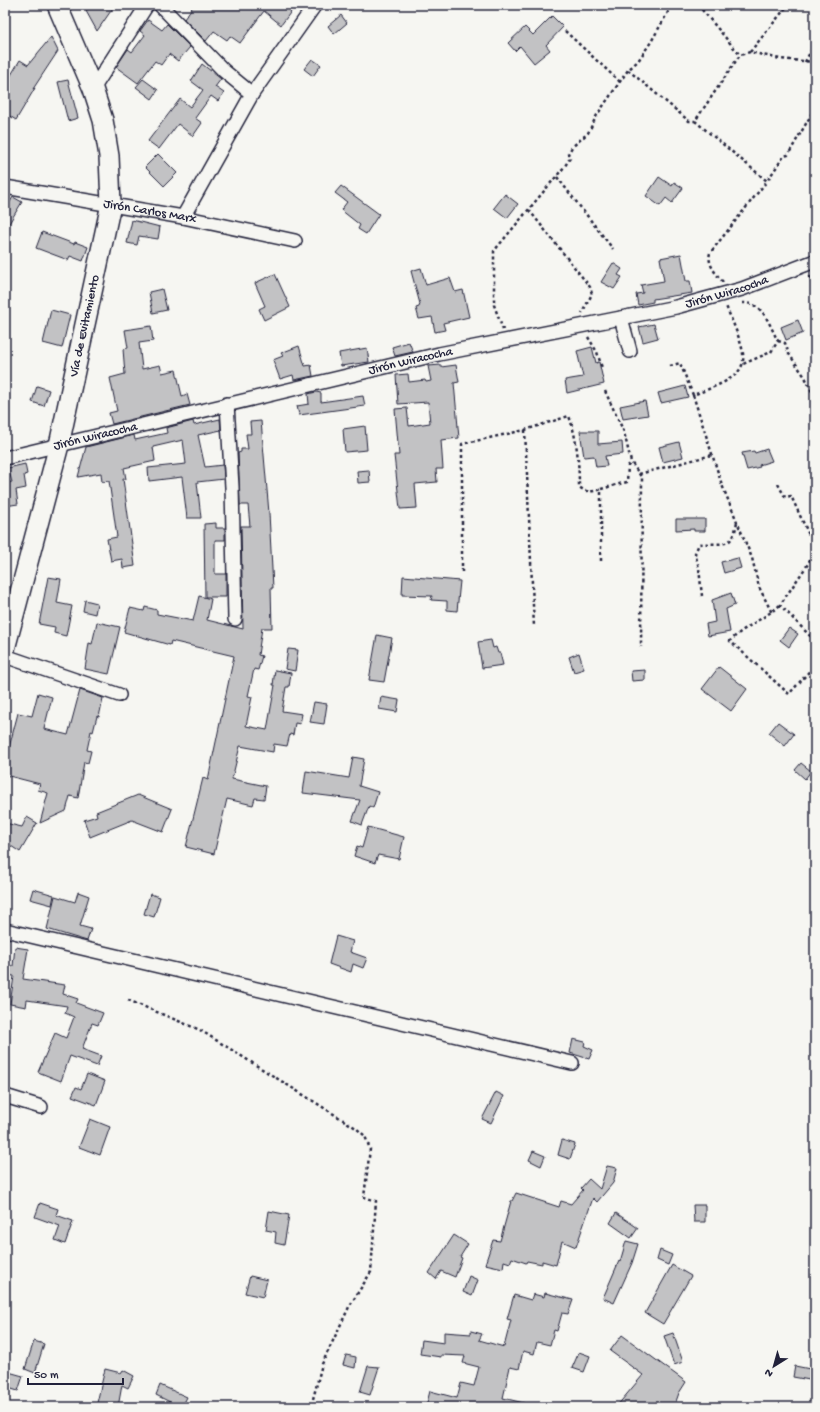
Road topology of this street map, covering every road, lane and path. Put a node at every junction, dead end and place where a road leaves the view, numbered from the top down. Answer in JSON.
{"nodes":[{"id":1,"x":57,"y":5,"type":"edge"},
{"id":2,"x":147,"y":5,"type":"edge"},
{"id":3,"x":160,"y":5,"type":"edge"},
{"id":4,"x":315,"y":5,"type":"edge"},
{"id":5,"x":672,"y":5,"type":"edge"},
{"id":6,"x":698,"y":5,"type":"edge"},
{"id":7,"x":788,"y":5,"type":"edge"},
{"id":8,"x":565,"y":32,"type":"dead end"},
{"id":9,"x":815,"y":43,"type":"edge"},
{"id":10,"x":750,"y":52,"type":"junction"},
{"id":11,"x":740,"y":56,"type":"junction"},
{"id":12,"x":805,"y":62,"type":"junction"},
{"id":13,"x":815,"y":62,"type":"edge"},
{"id":14,"x":628,"y":70,"type":"junction"},
{"id":15,"x":620,"y":82,"type":"junction"},
{"id":16,"x":93,"y":89,"type":"junction"},
{"id":17,"x":252,"y":94,"type":"junction"},
{"id":18,"x":815,"y":108,"type":"edge"},
{"id":19,"x":694,"y":121,"type":"junction"},
{"id":20,"x":556,"y":177,"type":"junction"},
{"id":21,"x":767,"y":181,"type":"junction"},
{"id":22,"x":5,"y":188,"type":"edge"},
{"id":23,"x":111,"y":204,"type":"junction"},
{"id":24,"x":529,"y":210,"type":"junction"},
{"id":25,"x":183,"y":217,"type":"junction"},
{"id":26,"x":295,"y":241,"type":"dead end"},
{"id":27,"x":613,"y":249,"type":"dead end"},
{"id":28,"x":811,"y":263,"type":"edge"},
{"id":29,"x":815,"y":294,"type":"edge"},
{"id":30,"x":727,"y":299,"type":"junction"},
{"id":31,"x":737,"y":303,"type":"dead end"},
{"id":32,"x":621,"y":318,"type":"junction"},
{"id":33,"x":581,"y":321,"type":"junction"},
{"id":34,"x":508,"y":340,"type":"junction"},
{"id":35,"x":778,"y":341,"type":"junction"},
{"id":36,"x":630,"y":351,"type":"dead end"},
{"id":37,"x":743,"y":364,"type":"junction"},
{"id":38,"x":670,"y":366,"type":"dead end"},
{"id":39,"x":602,"y":368,"type":"dead end"},
{"id":40,"x":605,"y":392,"type":"dead end"},
{"id":41,"x":693,"y":395,"type":"junction"},
{"id":42,"x":815,"y":398,"type":"edge"},
{"id":43,"x":227,"y":404,"type":"junction"},
{"id":44,"x":525,"y":430,"type":"junction"},
{"id":45,"x":59,"y":445,"type":"junction"},
{"id":46,"x":712,"y":455,"type":"junction"},
{"id":47,"x":5,"y":458,"type":"edge"},
{"id":48,"x":631,"y":462,"type":"junction"},
{"id":49,"x":639,"y":474,"type":"junction"},
{"id":50,"x":778,"y":484,"type":"dead end"},
{"id":51,"x":601,"y":489,"type":"junction"},
{"id":52,"x":737,"y":520,"type":"junction"},
{"id":53,"x":815,"y":548,"type":"edge"},
{"id":54,"x":601,"y":561,"type":"dead end"},
{"id":55,"x":462,"y":572,"type":"dead end"},
{"id":56,"x":702,"y":596,"type":"dead end"},
{"id":57,"x":780,"y":605,"type":"junction"},
{"id":58,"x":772,"y":613,"type":"junction"},
{"id":59,"x":235,"y":619,"type":"dead end"},
{"id":60,"x":534,"y":626,"type":"dead end"},
{"id":61,"x":815,"y":641,"type":"edge"},
{"id":62,"x":641,"y":646,"type":"dead end"},
{"id":63,"x":5,"y":649,"type":"edge"},
{"id":64,"x":5,"y":656,"type":"edge"},
{"id":65,"x":815,"y":664,"type":"edge"},
{"id":66,"x":119,"y":694,"type":"dead end"},
{"id":67,"x":5,"y":930,"type":"edge"},
{"id":68,"x":128,"y":1000,"type":"dead end"},
{"id":69,"x":572,"y":1063,"type":"dead end"},
{"id":70,"x":5,"y":1096,"type":"edge"},
{"id":71,"x":41,"y":1107,"type":"dead end"},
{"id":72,"x":311,"y":1407,"type":"edge"}],
"edges":[{"from":1,"to":16,"type":"highway","name":"Vía de Evitamiento"},
{"from":2,"to":16,"type":"street"},
{"from":3,"to":17,"type":"street"},
{"from":4,"to":17,"type":"street"},
{"from":5,"to":14,"type":"path"},
{"from":6,"to":11,"type":"path"},
{"from":7,"to":10,"type":"path"},
{"from":8,"to":15,"type":"path"},
{"from":9,"to":12,"type":"path"},
{"from":10,"to":11,"type":"path"},
{"from":10,"to":12,"type":"path"},
{"from":11,"to":19,"type":"path"},
{"from":12,"to":13,"type":"path"},
{"from":14,"to":15,"type":"path"},
{"from":14,"to":19,"type":"path"},
{"from":15,"to":20,"type":"path"},
{"from":16,"to":23,"type":"highway","name":"Vía de Evitamiento"},
{"from":17,"to":25,"type":"street"},
{"from":18,"to":21,"type":"path"},
{"from":19,"to":21,"type":"path"},
{"from":20,"to":24,"type":"path"},
{"from":20,"to":27,"type":"path"},
{"from":21,"to":30,"type":"path"},
{"from":22,"to":23,"type":"street","name":"Jirón Carlos Marx"},
{"from":23,"to":25,"type":"street","name":"Jirón Carlos Marx"},
{"from":23,"to":45,"type":"highway","name":"Vía de Evitamiento"},
{"from":24,"to":33,"type":"path"},
{"from":24,"to":34,"type":"path"},
{"from":25,"to":26,"type":"street","name":"Jirón Carlos Marx"},
{"from":28,"to":29,"type":"path"},
{"from":28,"to":30,"type":"street","name":"Jirón Wiracocha"},
{"from":30,"to":32,"type":"street","name":"Jirón Wiracocha"},
{"from":30,"to":37,"type":"path"},
{"from":31,"to":35,"type":"path"},
{"from":32,"to":33,"type":"street","name":"Jirón Wiracocha"},
{"from":32,"to":36,"type":"street"},
{"from":33,"to":34,"type":"street","name":"Jirón Wiracocha"},
{"from":33,"to":39,"type":"path"},
{"from":34,"to":43,"type":"street","name":"Jirón Wiracocha"},
{"from":35,"to":37,"type":"path"},
{"from":35,"to":42,"type":"path"},
{"from":37,"to":41,"type":"path"},
{"from":38,"to":41,"type":"path"},
{"from":40,"to":48,"type":"path"},
{"from":41,"to":46,"type":"path"},
{"from":43,"to":45,"type":"street","name":"Jirón Wiracocha"},
{"from":43,"to":59,"type":"street"},
{"from":44,"to":51,"type":"path"},
{"from":44,"to":55,"type":"path"},
{"from":44,"to":60,"type":"path"},
{"from":45,"to":47,"type":"street","name":"Jirón Wiracocha"},
{"from":45,"to":63,"type":"highway","name":"Vía de Evitamiento"},
{"from":46,"to":49,"type":"path"},
{"from":46,"to":52,"type":"path"},
{"from":48,"to":49,"type":"path"},
{"from":48,"to":51,"type":"path"},
{"from":49,"to":62,"type":"path"},
{"from":50,"to":53,"type":"path"},
{"from":51,"to":54,"type":"path"},
{"from":52,"to":56,"type":"path"},
{"from":52,"to":58,"type":"path"},
{"from":53,"to":57,"type":"path"},
{"from":57,"to":58,"type":"path"},
{"from":57,"to":61,"type":"path"},
{"from":58,"to":65,"type":"path"},
{"from":64,"to":66,"type":"street"},
{"from":67,"to":69,"type":"street"},
{"from":68,"to":72,"type":"path"},
{"from":70,"to":71,"type":"street"}]}
